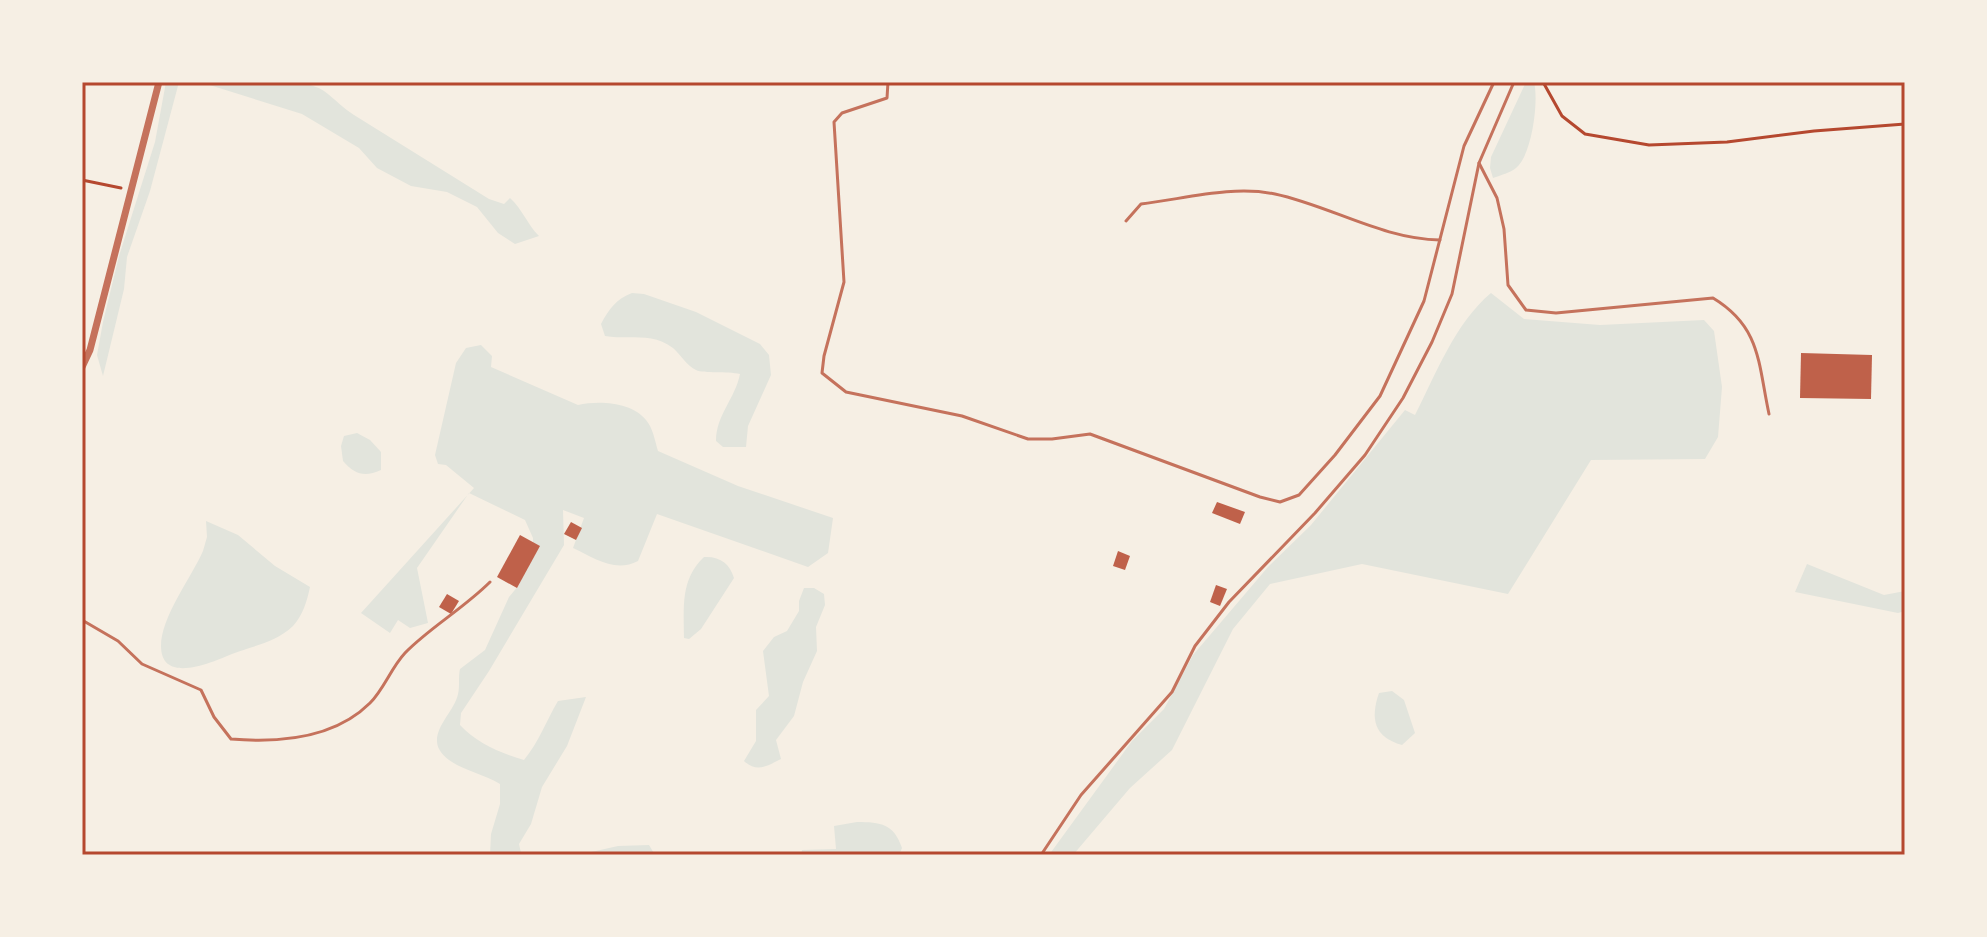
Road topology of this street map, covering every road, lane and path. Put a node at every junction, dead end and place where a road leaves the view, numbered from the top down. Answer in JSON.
{"nodes":[{"id":1,"x":159,"y":82,"type":"edge"},
{"id":2,"x":888,"y":82,"type":"edge"},
{"id":3,"x":1494,"y":82,"type":"edge"},
{"id":4,"x":1514,"y":82,"type":"edge"},
{"id":5,"x":1543,"y":82,"type":"edge"},
{"id":6,"x":1905,"y":124,"type":"edge"},
{"id":7,"x":1479,"y":163,"type":"junction"},
{"id":8,"x":82,"y":180,"type":"edge"},
{"id":9,"x":131,"y":190,"type":"junction"},
{"id":10,"x":1126,"y":221,"type":"dead end"},
{"id":11,"x":1440,"y":240,"type":"junction"},
{"id":12,"x":82,"y":367,"type":"edge"},
{"id":13,"x":1769,"y":414,"type":"dead end"},
{"id":14,"x":490,"y":582,"type":"dead end"},
{"id":15,"x":82,"y":620,"type":"edge"},
{"id":16,"x":1041,"y":855,"type":"edge"}],
"edges":[{"from":1,"to":9,"type":"street"},
{"from":2,"to":11,"type":"lane"},
{"from":3,"to":11,"type":"lane"},
{"from":4,"to":7,"type":"lane"},
{"from":5,"to":6,"type":"path"},
{"from":7,"to":13,"type":"lane"},
{"from":7,"to":16,"type":"lane"},
{"from":8,"to":9,"type":"path"},
{"from":9,"to":12,"type":"street"},
{"from":10,"to":11,"type":"lane"},
{"from":14,"to":15,"type":"lane"}]}
